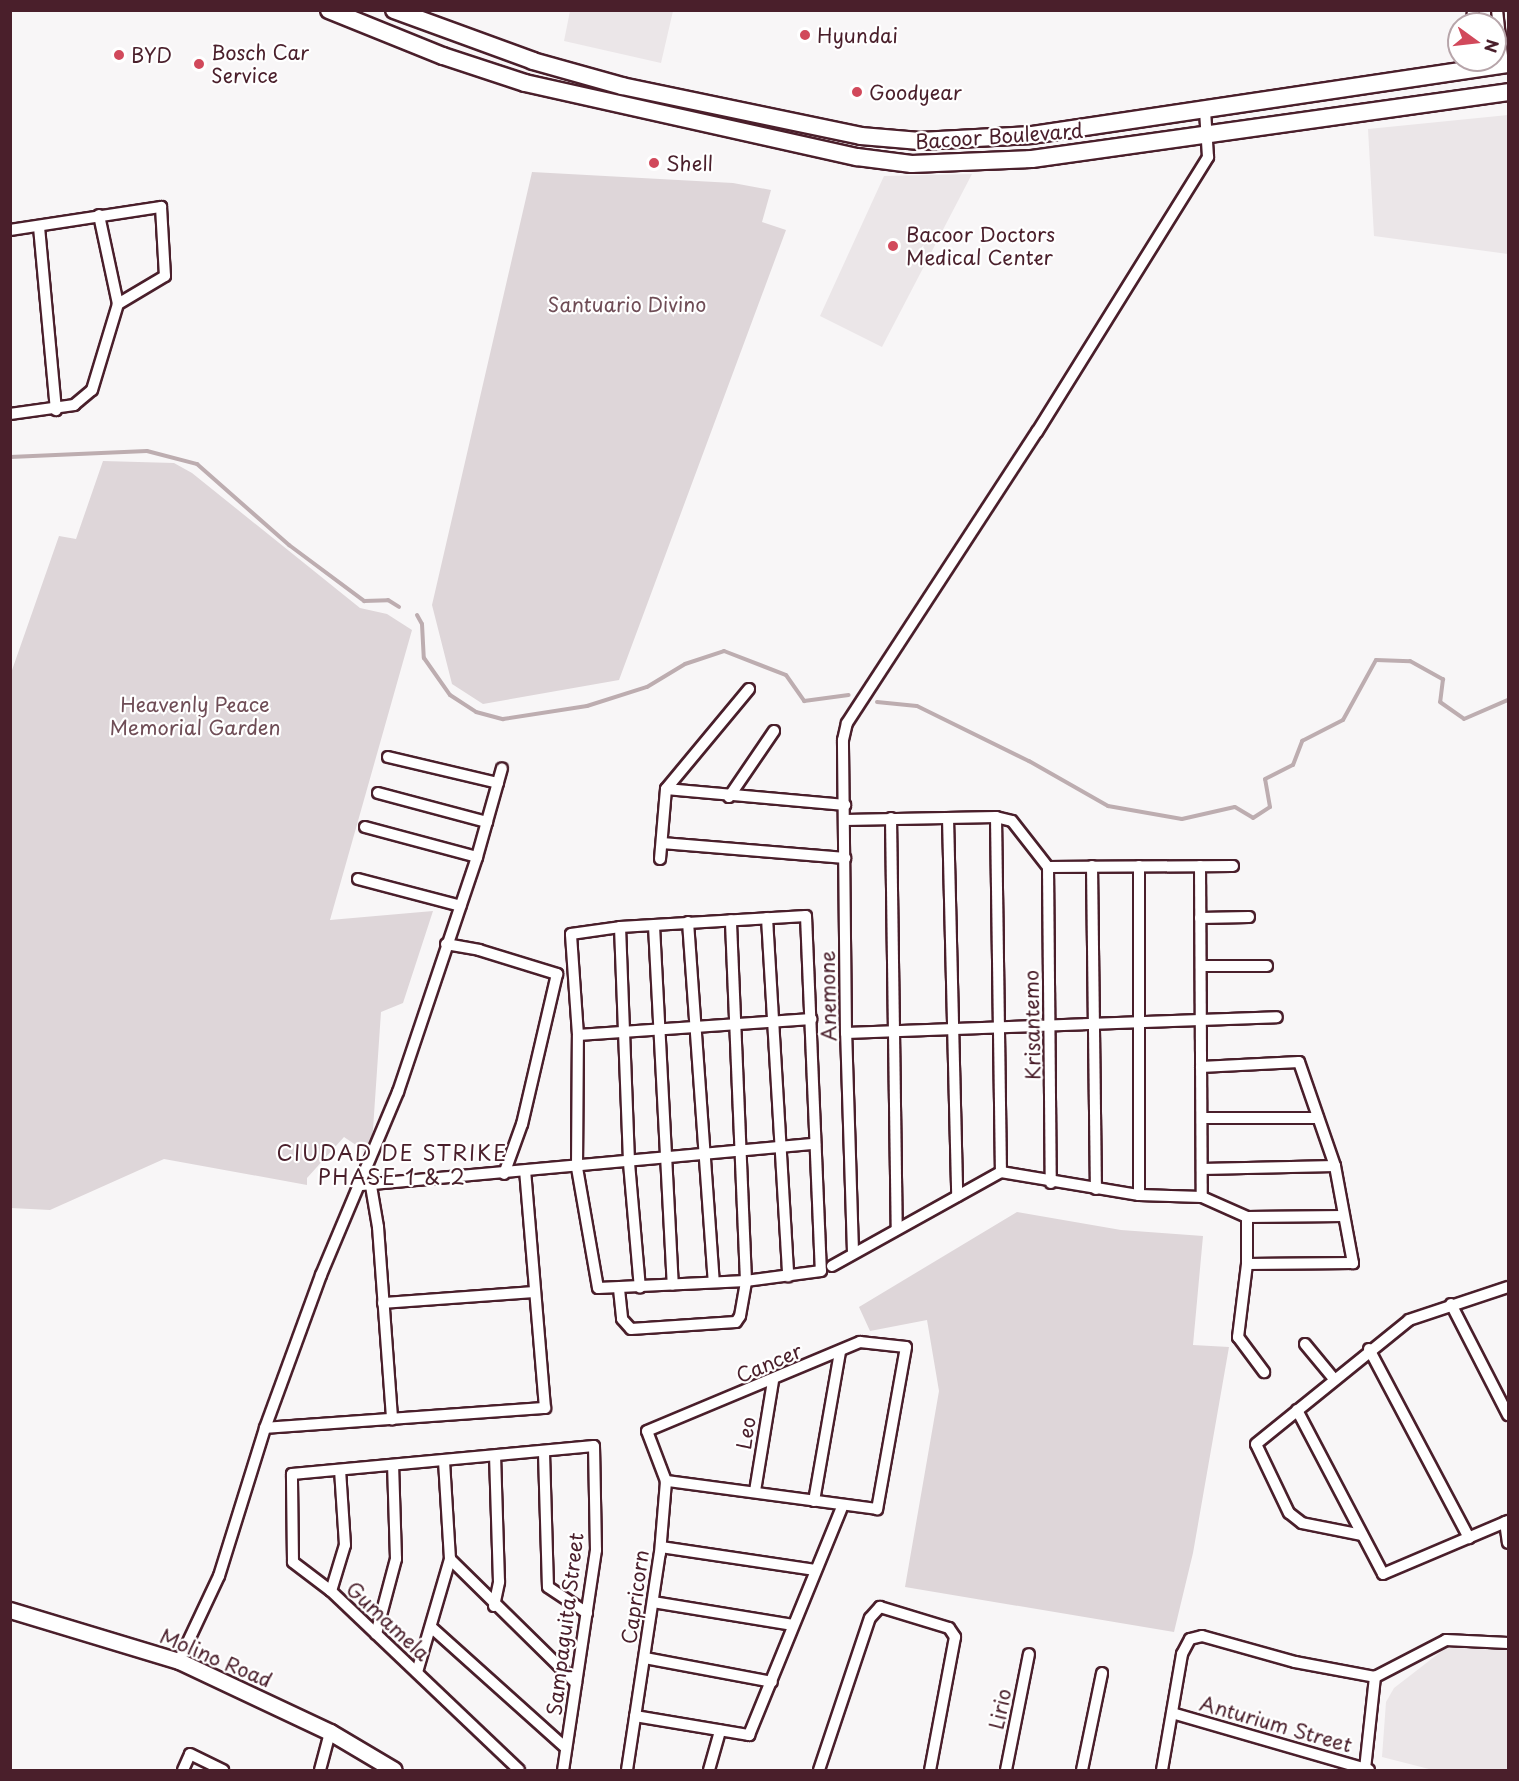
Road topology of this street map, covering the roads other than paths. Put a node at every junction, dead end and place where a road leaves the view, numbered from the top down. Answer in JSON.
{"nodes":[{"id":1,"x":329,"y":10,"type":"edge"},
{"id":2,"x":394,"y":10,"type":"edge"},
{"id":3,"x":1447,"y":69,"type":"edge"},
{"id":4,"x":1509,"y":92,"type":"edge"},
{"id":5,"x":1205,"y":110,"type":"junction"},
{"id":6,"x":1208,"y":135,"type":"junction"},
{"id":7,"x":99,"y":215,"type":"junction"},
{"id":8,"x":39,"y":227,"type":"junction"},
{"id":9,"x":10,"y":230,"type":"edge"},
{"id":10,"x":118,"y":304,"type":"junction"},
{"id":11,"x":56,"y":410,"type":"junction"},
{"id":12,"x":10,"y":414,"type":"edge"},
{"id":13,"x":749,"y":689,"type":"dead end"},
{"id":14,"x":774,"y":731,"type":"dead end"},
{"id":15,"x":388,"y":757,"type":"dead end"},
{"id":16,"x":502,"y":768,"type":"dead end"},
{"id":17,"x":498,"y":783,"type":"junction"},
{"id":18,"x":666,"y":789,"type":"junction"},
{"id":19,"x":378,"y":793,"type":"dead end"},
{"id":20,"x":729,"y":797,"type":"junction"},
{"id":21,"x":844,"y":805,"type":"junction"},
{"id":22,"x":996,"y":817,"type":"junction"},
{"id":23,"x":891,"y":818,"type":"junction"},
{"id":24,"x":948,"y":818,"type":"junction"},
{"id":25,"x":845,"y":820,"type":"junction"},
{"id":26,"x":487,"y":822,"type":"junction"},
{"id":27,"x":365,"y":827,"type":"dead end"},
{"id":28,"x":662,"y":843,"type":"junction"},
{"id":29,"x":477,"y":857,"type":"junction"},
{"id":30,"x":845,"y":858,"type":"junction"},
{"id":31,"x":660,"y":859,"type":"dead end"},
{"id":32,"x":1092,"y":866,"type":"junction"},
{"id":33,"x":1139,"y":866,"type":"junction"},
{"id":34,"x":1200,"y":866,"type":"junction"},
{"id":35,"x":1233,"y":866,"type":"dead end"},
{"id":36,"x":1048,"y":867,"type":"junction"},
{"id":37,"x":358,"y":879,"type":"dead end"},
{"id":38,"x":461,"y":906,"type":"junction"},
{"id":39,"x":1249,"y":916,"type":"dead end"},
{"id":40,"x":766,"y":918,"type":"junction"},
{"id":41,"x":1200,"y":918,"type":"junction"},
{"id":42,"x":731,"y":920,"type":"junction"},
{"id":43,"x":688,"y":922,"type":"junction"},
{"id":44,"x":654,"y":926,"type":"junction"},
{"id":45,"x":620,"y":927,"type":"junction"},
{"id":46,"x":446,"y":945,"type":"junction"},
{"id":47,"x":1201,"y":966,"type":"junction"},
{"id":48,"x":1267,"y":966,"type":"dead end"},
{"id":49,"x":1277,"y":1017,"type":"dead end"},
{"id":50,"x":811,"y":1019,"type":"junction"},
{"id":51,"x":1201,"y":1019,"type":"junction"},
{"id":52,"x":773,"y":1021,"type":"junction"},
{"id":53,"x":1139,"y":1023,"type":"junction"},
{"id":54,"x":735,"y":1024,"type":"junction"},
{"id":55,"x":1050,"y":1024,"type":"junction"},
{"id":56,"x":1094,"y":1024,"type":"junction"},
{"id":57,"x":696,"y":1028,"type":"junction"},
{"id":58,"x":1000,"y":1029,"type":"junction"},
{"id":59,"x":660,"y":1031,"type":"junction"},
{"id":60,"x":952,"y":1031,"type":"junction"},
{"id":61,"x":623,"y":1032,"type":"junction"},
{"id":62,"x":895,"y":1032,"type":"junction"},
{"id":63,"x":846,"y":1033,"type":"junction"},
{"id":64,"x":578,"y":1035,"type":"junction"},
{"id":65,"x":1202,"y":1067,"type":"junction"},
{"id":66,"x":1202,"y":1118,"type":"junction"},
{"id":67,"x":1318,"y":1118,"type":"junction"},
{"id":68,"x":815,"y":1144,"type":"junction"},
{"id":69,"x":780,"y":1148,"type":"junction"},
{"id":70,"x":738,"y":1152,"type":"junction"},
{"id":71,"x":702,"y":1155,"type":"junction"},
{"id":72,"x":666,"y":1159,"type":"junction"},
{"id":73,"x":629,"y":1163,"type":"junction"},
{"id":74,"x":1335,"y":1166,"type":"junction"},
{"id":75,"x":577,"y":1168,"type":"junction"},
{"id":76,"x":1202,"y":1169,"type":"junction"},
{"id":77,"x":525,"y":1170,"type":"junction"},
{"id":78,"x":1001,"y":1172,"type":"junction"},
{"id":79,"x":504,"y":1174,"type":"junction"},
{"id":80,"x":1051,"y":1183,"type":"junction"},
{"id":81,"x":366,"y":1185,"type":"junction"},
{"id":82,"x":1096,"y":1190,"type":"junction"},
{"id":83,"x":957,"y":1196,"type":"junction"},
{"id":84,"x":1139,"y":1196,"type":"junction"},
{"id":85,"x":1202,"y":1197,"type":"junction"},
{"id":86,"x":1343,"y":1216,"type":"junction"},
{"id":87,"x":1247,"y":1217,"type":"junction"},
{"id":88,"x":897,"y":1228,"type":"junction"},
{"id":89,"x":853,"y":1252,"type":"junction"},
{"id":90,"x":1247,"y":1264,"type":"junction"},
{"id":91,"x":832,"y":1266,"type":"dead end"},
{"id":92,"x":788,"y":1276,"type":"junction"},
{"id":93,"x":746,"y":1281,"type":"junction"},
{"id":94,"x":714,"y":1282,"type":"junction"},
{"id":95,"x":673,"y":1284,"type":"junction"},
{"id":96,"x":1509,"y":1287,"type":"edge"},
{"id":97,"x":640,"y":1288,"type":"junction"},
{"id":98,"x":619,"y":1289,"type":"junction"},
{"id":99,"x":533,"y":1292,"type":"junction"},
{"id":100,"x":383,"y":1303,"type":"junction"},
{"id":101,"x":1450,"y":1304,"type":"junction"},
{"id":102,"x":1305,"y":1344,"type":"dead end"},
{"id":103,"x":1369,"y":1349,"type":"junction"},
{"id":104,"x":840,"y":1352,"type":"junction"},
{"id":105,"x":1264,"y":1372,"type":"dead end"},
{"id":106,"x":1334,"y":1379,"type":"junction"},
{"id":107,"x":773,"y":1381,"type":"junction"},
{"id":108,"x":1297,"y":1410,"type":"junction"},
{"id":109,"x":1509,"y":1415,"type":"edge"},
{"id":110,"x":392,"y":1419,"type":"junction"},
{"id":111,"x":265,"y":1428,"type":"junction"},
{"id":112,"x":647,"y":1431,"type":"joint"},
{"id":113,"x":544,"y":1453,"type":"junction"},
{"id":114,"x":495,"y":1457,"type":"junction"},
{"id":115,"x":444,"y":1460,"type":"junction"},
{"id":116,"x":393,"y":1466,"type":"junction"},
{"id":117,"x":340,"y":1470,"type":"junction"},
{"id":118,"x":666,"y":1480,"type":"junction"},
{"id":119,"x":755,"y":1491,"type":"junction"},
{"id":120,"x":814,"y":1501,"type":"junction"},
{"id":121,"x":843,"y":1507,"type":"junction"},
{"id":122,"x":1507,"y":1522,"type":"edge"},
{"id":123,"x":1362,"y":1535,"type":"junction"},
{"id":124,"x":1468,"y":1538,"type":"junction"},
{"id":125,"x":1509,"y":1543,"type":"edge"},
{"id":126,"x":661,"y":1547,"type":"junction"},
{"id":127,"x":450,"y":1558,"type":"junction"},
{"id":128,"x":815,"y":1570,"type":"junction"},
{"id":129,"x":331,"y":1591,"type":"junction"},
{"id":130,"x":653,"y":1602,"type":"junction"},
{"id":131,"x":494,"y":1606,"type":"junction"},
{"id":132,"x":10,"y":1610,"type":"edge"},
{"id":133,"x":587,"y":1613,"type":"junction"},
{"id":134,"x":794,"y":1625,"type":"junction"},
{"id":135,"x":431,"y":1627,"type":"junction"},
{"id":136,"x":376,"y":1634,"type":"junction"},
{"id":137,"x":1509,"y":1643,"type":"edge"},
{"id":138,"x":1029,"y":1654,"type":"dead end"},
{"id":139,"x":645,"y":1658,"type":"junction"},
{"id":140,"x":179,"y":1661,"type":"junction"},
{"id":141,"x":417,"y":1672,"type":"junction"},
{"id":142,"x":1102,"y":1673,"type":"dead end"},
{"id":143,"x":1375,"y":1677,"type":"junction"},
{"id":144,"x":772,"y":1682,"type":"junction"},
{"id":145,"x":576,"y":1683,"type":"junction"},
{"id":146,"x":1172,"y":1713,"type":"junction"},
{"id":147,"x":635,"y":1716,"type":"junction"},
{"id":148,"x":720,"y":1731,"type":"junction"},
{"id":149,"x":330,"y":1732,"type":"junction"},
{"id":150,"x":566,"y":1748,"type":"junction"},
{"id":151,"x":183,"y":1770,"type":"edge"},
{"id":152,"x":223,"y":1770,"type":"edge"},
{"id":153,"x":320,"y":1770,"type":"edge"},
{"id":154,"x":394,"y":1770,"type":"edge"},
{"id":155,"x":519,"y":1770,"type":"edge"},
{"id":156,"x":563,"y":1770,"type":"edge"},
{"id":157,"x":627,"y":1770,"type":"edge"},
{"id":158,"x":709,"y":1770,"type":"edge"},
{"id":159,"x":819,"y":1770,"type":"edge"},
{"id":160,"x":930,"y":1770,"type":"edge"},
{"id":161,"x":1006,"y":1770,"type":"edge"},
{"id":162,"x":1082,"y":1770,"type":"edge"},
{"id":163,"x":1162,"y":1770,"type":"edge"},
{"id":164,"x":1367,"y":1770,"type":"edge"}],
"edges":[{"from":1,"to":6,"type":"main road","name":"Bacoor Boulevard"},
{"from":2,"to":5,"type":"main road","name":"Bacoor Boulevard"},
{"from":3,"to":5,"type":"main road","name":"Bacoor Boulevard"},
{"from":4,"to":6,"type":"main road","name":"Bacoor Boulevard"},
{"from":5,"to":6,"type":"street"},
{"from":6,"to":21,"type":"street","name":"Anemone"},
{"from":7,"to":8,"type":"street"},
{"from":7,"to":10,"type":"street"},
{"from":7,"to":10,"type":"street"},
{"from":8,"to":9,"type":"street"},
{"from":8,"to":11,"type":"street"},
{"from":10,"to":11,"type":"street"},
{"from":11,"to":12,"type":"street"},
{"from":13,"to":18,"type":"street"},
{"from":14,"to":20,"type":"street"},
{"from":15,"to":17,"type":"street"},
{"from":16,"to":17,"type":"street"},
{"from":17,"to":26,"type":"street"},
{"from":18,"to":20,"type":"street"},
{"from":18,"to":28,"type":"street"},
{"from":19,"to":26,"type":"street"},
{"from":20,"to":21,"type":"street"},
{"from":21,"to":25,"type":"street","name":"Anemone"},
{"from":22,"to":24,"type":"street"},
{"from":22,"to":36,"type":"street"},
{"from":22,"to":58,"type":"street"},
{"from":23,"to":24,"type":"street"},
{"from":23,"to":25,"type":"street"},
{"from":23,"to":62,"type":"street"},
{"from":24,"to":60,"type":"street"},
{"from":25,"to":30,"type":"street","name":"Anemone"},
{"from":26,"to":29,"type":"street"},
{"from":27,"to":29,"type":"street"},
{"from":28,"to":30,"type":"street"},
{"from":28,"to":31,"type":"street"},
{"from":29,"to":38,"type":"street"},
{"from":30,"to":63,"type":"street","name":"Anemone"},
{"from":32,"to":33,"type":"street"},
{"from":32,"to":36,"type":"street"},
{"from":32,"to":56,"type":"street"},
{"from":33,"to":34,"type":"street"},
{"from":33,"to":53,"type":"street"},
{"from":34,"to":35,"type":"street"},
{"from":34,"to":41,"type":"street"},
{"from":36,"to":55,"type":"street","name":"Krisantemo"},
{"from":37,"to":38,"type":"street"},
{"from":38,"to":46,"type":"street"},
{"from":39,"to":41,"type":"street"},
{"from":40,"to":42,"type":"street"},
{"from":40,"to":50,"type":"street"},
{"from":40,"to":52,"type":"street"},
{"from":41,"to":47,"type":"street"},
{"from":42,"to":43,"type":"street"},
{"from":42,"to":54,"type":"street"},
{"from":43,"to":44,"type":"street"},
{"from":43,"to":57,"type":"street"},
{"from":44,"to":45,"type":"street"},
{"from":44,"to":59,"type":"street"},
{"from":45,"to":61,"type":"street"},
{"from":45,"to":64,"type":"street"},
{"from":46,"to":79,"type":"street"},
{"from":46,"to":81,"type":"street"},
{"from":47,"to":48,"type":"street"},
{"from":47,"to":51,"type":"street"},
{"from":49,"to":51,"type":"street"},
{"from":50,"to":52,"type":"street"},
{"from":50,"to":68,"type":"street"},
{"from":51,"to":53,"type":"street"},
{"from":51,"to":65,"type":"street"},
{"from":52,"to":54,"type":"street"},
{"from":52,"to":69,"type":"street"},
{"from":53,"to":56,"type":"street"},
{"from":53,"to":84,"type":"street"},
{"from":54,"to":57,"type":"street"},
{"from":54,"to":70,"type":"street"},
{"from":55,"to":56,"type":"street"},
{"from":55,"to":58,"type":"street"},
{"from":55,"to":80,"type":"street","name":"Krisantemo"},
{"from":56,"to":82,"type":"street"},
{"from":57,"to":59,"type":"street"},
{"from":57,"to":71,"type":"street"},
{"from":58,"to":60,"type":"street"},
{"from":58,"to":78,"type":"street"},
{"from":59,"to":61,"type":"street"},
{"from":59,"to":72,"type":"street"},
{"from":60,"to":62,"type":"street"},
{"from":60,"to":83,"type":"street"},
{"from":61,"to":64,"type":"street"},
{"from":61,"to":73,"type":"street"},
{"from":62,"to":63,"type":"street"},
{"from":62,"to":88,"type":"street"},
{"from":63,"to":89,"type":"street","name":"Anemone"},
{"from":64,"to":75,"type":"street"},
{"from":65,"to":66,"type":"street"},
{"from":65,"to":67,"type":"street"},
{"from":66,"to":67,"type":"street"},
{"from":66,"to":76,"type":"street"},
{"from":67,"to":74,"type":"street"},
{"from":68,"to":69,"type":"street"},
{"from":68,"to":92,"type":"street"},
{"from":69,"to":70,"type":"street"},
{"from":69,"to":92,"type":"street"},
{"from":70,"to":71,"type":"street"},
{"from":70,"to":93,"type":"street"},
{"from":71,"to":72,"type":"street"},
{"from":71,"to":94,"type":"street"},
{"from":72,"to":73,"type":"street"},
{"from":72,"to":95,"type":"street"},
{"from":73,"to":75,"type":"street"},
{"from":73,"to":97,"type":"street"},
{"from":74,"to":76,"type":"street"},
{"from":74,"to":86,"type":"street"},
{"from":75,"to":77,"type":"street"},
{"from":75,"to":98,"type":"street"},
{"from":76,"to":85,"type":"street"},
{"from":77,"to":79,"type":"street"},
{"from":77,"to":99,"type":"street"},
{"from":78,"to":80,"type":"street"},
{"from":78,"to":83,"type":"street"},
{"from":79,"to":81,"type":"street"},
{"from":80,"to":82,"type":"street"},
{"from":81,"to":100,"type":"street"},
{"from":81,"to":111,"type":"street"},
{"from":82,"to":84,"type":"street"},
{"from":83,"to":88,"type":"street"},
{"from":84,"to":85,"type":"street"},
{"from":85,"to":87,"type":"street"},
{"from":86,"to":87,"type":"street"},
{"from":86,"to":90,"type":"street"},
{"from":87,"to":90,"type":"street"},
{"from":88,"to":89,"type":"street"},
{"from":89,"to":91,"type":"street"},
{"from":90,"to":105,"type":"street"},
{"from":92,"to":93,"type":"street"},
{"from":93,"to":94,"type":"street"},
{"from":93,"to":98,"type":"street"},
{"from":94,"to":95,"type":"street"},
{"from":95,"to":97,"type":"street"},
{"from":96,"to":101,"type":"street"},
{"from":97,"to":98,"type":"street"},
{"from":99,"to":100,"type":"street"},
{"from":99,"to":110,"type":"street"},
{"from":100,"to":110,"type":"street"},
{"from":101,"to":103,"type":"street"},
{"from":101,"to":109,"type":"street"},
{"from":102,"to":106,"type":"street"},
{"from":103,"to":106,"type":"street"},
{"from":103,"to":124,"type":"street"},
{"from":104,"to":107,"type":"street","name":"Cancer"},
{"from":104,"to":120,"type":"street"},
{"from":104,"to":121,"type":"street","name":"Cancer"},
{"from":106,"to":108,"type":"street"},
{"from":107,"to":112,"type":"street","name":"Cancer"},
{"from":107,"to":119,"type":"street","name":"Leo"},
{"from":108,"to":123,"type":"street"},
{"from":108,"to":123,"type":"street"},
{"from":110,"to":111,"type":"street"},
{"from":111,"to":140,"type":"street"},
{"from":112,"to":118,"type":"street","name":"Capricorn"},
{"from":113,"to":114,"type":"street"},
{"from":113,"to":133,"type":"street"},
{"from":113,"to":133,"type":"street","name":"Sampaguita Street"},
{"from":114,"to":115,"type":"street"},
{"from":114,"to":131,"type":"street"},
{"from":115,"to":116,"type":"street"},
{"from":115,"to":127,"type":"street"},
{"from":116,"to":117,"type":"street"},
{"from":116,"to":136,"type":"street"},
{"from":117,"to":129,"type":"street"},
{"from":117,"to":129,"type":"street","name":"Gumamela"},
{"from":118,"to":119,"type":"street"},
{"from":118,"to":126,"type":"street","name":"Capricorn"},
{"from":119,"to":120,"type":"street"},
{"from":120,"to":121,"type":"street"},
{"from":121,"to":128,"type":"street"},
{"from":122,"to":124,"type":"street"},
{"from":122,"to":125,"type":"street"},
{"from":123,"to":124,"type":"street"},
{"from":126,"to":128,"type":"street"},
{"from":126,"to":130,"type":"street","name":"Capricorn"},
{"from":127,"to":131,"type":"street"},
{"from":127,"to":135,"type":"street"},
{"from":128,"to":134,"type":"street"},
{"from":129,"to":136,"type":"street","name":"Gumamela"},
{"from":130,"to":134,"type":"street"},
{"from":130,"to":139,"type":"street","name":"Capricorn"},
{"from":131,"to":145,"type":"street"},
{"from":132,"to":140,"type":"main road","name":"Molino Road"},
{"from":133,"to":145,"type":"street","name":"Sampaguita Street"},
{"from":134,"to":144,"type":"street"},
{"from":135,"to":141,"type":"street"},
{"from":135,"to":150,"type":"street"},
{"from":136,"to":141,"type":"street","name":"Gumamela"},
{"from":137,"to":143,"type":"street"},
{"from":138,"to":161,"type":"street","name":"Lirio"},
{"from":139,"to":144,"type":"street"},
{"from":139,"to":147,"type":"street","name":"Capricorn"},
{"from":140,"to":149,"type":"main road","name":"Molino Road"},
{"from":141,"to":155,"type":"street","name":"Gumamela"},
{"from":142,"to":162,"type":"street"},
{"from":143,"to":146,"type":"street"},
{"from":143,"to":164,"type":"street"},
{"from":144,"to":148,"type":"street"},
{"from":145,"to":150,"type":"street","name":"Sampaguita Street"},
{"from":146,"to":163,"type":"street"},
{"from":146,"to":164,"type":"street","name":"Anturium Street"},
{"from":147,"to":148,"type":"street"},
{"from":147,"to":157,"type":"street","name":"Capricorn"},
{"from":148,"to":158,"type":"street"},
{"from":149,"to":153,"type":"street"},
{"from":149,"to":154,"type":"main road","name":"Molino Road"},
{"from":150,"to":156,"type":"street","name":"Sampaguita Street"},
{"from":151,"to":152,"type":"street"},
{"from":159,"to":160,"type":"street"}]}
